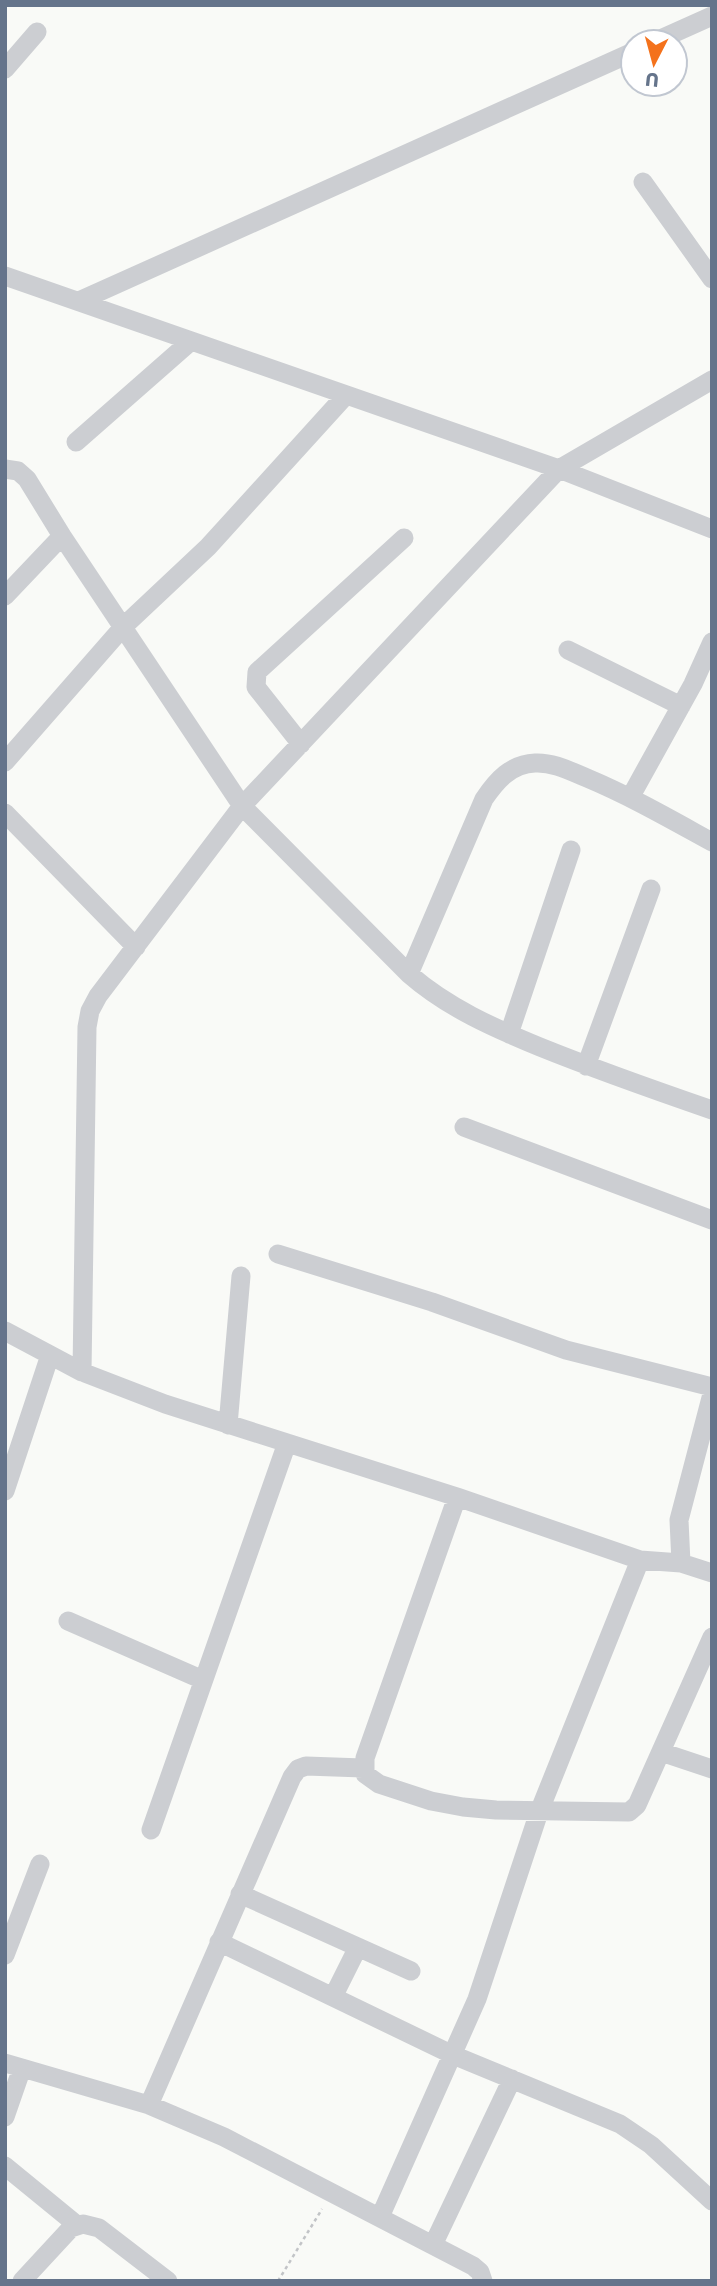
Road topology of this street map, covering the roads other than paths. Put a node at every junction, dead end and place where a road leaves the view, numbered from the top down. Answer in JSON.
{"nodes":[{"id":1,"x":712,"y":16,"type":"edge"},
{"id":2,"x":685,"y":28,"type":"edge"},
{"id":3,"x":37,"y":32,"type":"dead end"},
{"id":4,"x":619,"y":58,"type":"edge"},
{"id":5,"x":5,"y":69,"type":"edge"},
{"id":6,"x":643,"y":182,"type":"dead end"},
{"id":7,"x":5,"y":275,"type":"edge"},
{"id":8,"x":712,"y":279,"type":"edge"},
{"id":9,"x":79,"y":301,"type":"junction"},
{"id":10,"x":191,"y":341,"type":"junction"},
{"id":11,"x":712,"y":380,"type":"edge"},
{"id":12,"x":346,"y":395,"type":"junction"},
{"id":13,"x":76,"y":442,"type":"dead end"},
{"id":14,"x":5,"y":469,"type":"edge"},
{"id":15,"x":559,"y":469,"type":"junction"},
{"id":16,"x":712,"y":528,"type":"edge"},
{"id":17,"x":62,"y":536,"type":"junction"},
{"id":18,"x":404,"y":538,"type":"dead end"},
{"id":19,"x":5,"y":596,"type":"edge"},
{"id":20,"x":124,"y":626,"type":"junction"},
{"id":21,"x":710,"y":649,"type":"edge"},
{"id":22,"x":568,"y":650,"type":"dead end"},
{"id":23,"x":681,"y":706,"type":"junction"},
{"id":24,"x":301,"y":744,"type":"junction"},
{"id":25,"x":5,"y":762,"type":"edge"},
{"id":26,"x":631,"y":796,"type":"junction"},
{"id":27,"x":242,"y":806,"type":"junction"},
{"id":28,"x":5,"y":813,"type":"edge"},
{"id":29,"x":712,"y":842,"type":"edge"},
{"id":30,"x":571,"y":850,"type":"dead end"},
{"id":31,"x":651,"y":889,"type":"dead end"},
{"id":32,"x":136,"y":947,"type":"junction"},
{"id":33,"x":409,"y":974,"type":"junction"},
{"id":34,"x":509,"y":1034,"type":"junction"},
{"id":35,"x":586,"y":1066,"type":"junction"},
{"id":36,"x":712,"y":1110,"type":"edge"},
{"id":37,"x":464,"y":1128,"type":"dead end"},
{"id":38,"x":712,"y":1220,"type":"edge"},
{"id":39,"x":278,"y":1254,"type":"dead end"},
{"id":40,"x":241,"y":1276,"type":"dead end"},
{"id":41,"x":5,"y":1331,"type":"edge"},
{"id":42,"x":50,"y":1355,"type":"junction"},
{"id":43,"x":82,"y":1372,"type":"junction"},
{"id":44,"x":712,"y":1387,"type":"edge"},
{"id":45,"x":712,"y":1395,"type":"edge"},
{"id":46,"x":228,"y":1425,"type":"junction"},
{"id":47,"x":287,"y":1443,"type":"junction"},
{"id":48,"x":5,"y":1491,"type":"edge"},
{"id":49,"x":457,"y":1497,"type":"junction"},
{"id":50,"x":640,"y":1560,"type":"junction"},
{"id":51,"x":681,"y":1563,"type":"junction"},
{"id":52,"x":712,"y":1573,"type":"edge"},
{"id":53,"x":68,"y":1620,"type":"dead end"},
{"id":54,"x":712,"y":1637,"type":"edge"},
{"id":55,"x":203,"y":1680,"type":"junction"},
{"id":56,"x":661,"y":1752,"type":"junction"},
{"id":57,"x":363,"y":1768,"type":"junction"},
{"id":58,"x":712,"y":1769,"type":"edge"},
{"id":59,"x":539,"y":1812,"type":"junction"},
{"id":60,"x":151,"y":1830,"type":"dead end"},
{"id":61,"x":40,"y":1864,"type":"dead end"},
{"id":62,"x":240,"y":1894,"type":"junction"},
{"id":63,"x":219,"y":1942,"type":"junction"},
{"id":64,"x":358,"y":1947,"type":"junction"},
{"id":65,"x":5,"y":1955,"type":"edge"},
{"id":66,"x":411,"y":1971,"type":"dead end"},
{"id":67,"x":333,"y":1997,"type":"junction"},
{"id":68,"x":453,"y":2055,"type":"junction"},
{"id":69,"x":13,"y":2066,"type":"edge"},
{"id":70,"x":512,"y":2079,"type":"junction"},
{"id":71,"x":149,"y":2105,"type":"junction"},
{"id":72,"x":5,"y":2117,"type":"edge"},
{"id":73,"x":5,"y":2166,"type":"edge"},
{"id":74,"x":712,"y":2201,"type":"edge"},
{"id":75,"x":380,"y":2217,"type":"junction"},
{"id":76,"x":77,"y":2225,"type":"junction"},
{"id":77,"x":433,"y":2245,"type":"junction"},
{"id":78,"x":22,"y":2281,"type":"edge"},
{"id":79,"x":168,"y":2281,"type":"edge"},
{"id":80,"x":483,"y":2281,"type":"edge"}],
"edges":[{"from":1,"to":2,"type":"street"},
{"from":3,"to":5,"type":"street"},
{"from":4,"to":9,"type":"street"},
{"from":6,"to":8,"type":"street"},
{"from":7,"to":9,"type":"street"},
{"from":9,"to":10,"type":"street"},
{"from":10,"to":12,"type":"street"},
{"from":10,"to":13,"type":"street"},
{"from":11,"to":15,"type":"street"},
{"from":12,"to":15,"type":"street"},
{"from":12,"to":20,"type":"street"},
{"from":14,"to":17,"type":"street"},
{"from":15,"to":16,"type":"street"},
{"from":15,"to":24,"type":"street"},
{"from":17,"to":19,"type":"street"},
{"from":17,"to":20,"type":"street"},
{"from":18,"to":24,"type":"street"},
{"from":20,"to":25,"type":"street"},
{"from":20,"to":27,"type":"street"},
{"from":21,"to":23,"type":"street"},
{"from":22,"to":23,"type":"street"},
{"from":23,"to":26,"type":"street"},
{"from":24,"to":27,"type":"street"},
{"from":26,"to":29,"type":"street"},
{"from":26,"to":33,"type":"street"},
{"from":27,"to":32,"type":"street"},
{"from":27,"to":33,"type":"street"},
{"from":28,"to":32,"type":"street"},
{"from":30,"to":34,"type":"street"},
{"from":31,"to":35,"type":"street"},
{"from":32,"to":43,"type":"street"},
{"from":33,"to":34,"type":"street"},
{"from":34,"to":35,"type":"street"},
{"from":35,"to":36,"type":"street"},
{"from":37,"to":38,"type":"street"},
{"from":39,"to":44,"type":"street"},
{"from":40,"to":46,"type":"street"},
{"from":41,"to":42,"type":"street"},
{"from":42,"to":43,"type":"street"},
{"from":42,"to":48,"type":"street"},
{"from":43,"to":46,"type":"street"},
{"from":45,"to":51,"type":"street"},
{"from":46,"to":47,"type":"street"},
{"from":47,"to":49,"type":"street"},
{"from":47,"to":55,"type":"street"},
{"from":49,"to":50,"type":"street"},
{"from":49,"to":57,"type":"street"},
{"from":50,"to":51,"type":"street"},
{"from":50,"to":59,"type":"street"},
{"from":51,"to":52,"type":"street"},
{"from":53,"to":55,"type":"street"},
{"from":54,"to":56,"type":"street"},
{"from":55,"to":60,"type":"street"},
{"from":56,"to":58,"type":"street"},
{"from":56,"to":59,"type":"street"},
{"from":57,"to":59,"type":"street"},
{"from":57,"to":62,"type":"street"},
{"from":59,"to":68,"type":"street"},
{"from":61,"to":65,"type":"street"},
{"from":62,"to":63,"type":"street"},
{"from":62,"to":64,"type":"street"},
{"from":63,"to":67,"type":"street"},
{"from":63,"to":71,"type":"street"},
{"from":64,"to":66,"type":"street"},
{"from":64,"to":67,"type":"street"},
{"from":67,"to":68,"type":"street"},
{"from":68,"to":70,"type":"street"},
{"from":68,"to":75,"type":"street"},
{"from":69,"to":71,"type":"street"},
{"from":69,"to":72,"type":"street"},
{"from":70,"to":74,"type":"street"},
{"from":70,"to":77,"type":"street"},
{"from":71,"to":75,"type":"street"},
{"from":73,"to":76,"type":"street"},
{"from":75,"to":77,"type":"street"},
{"from":76,"to":78,"type":"street"},
{"from":76,"to":79,"type":"street"},
{"from":77,"to":80,"type":"street"}]}
